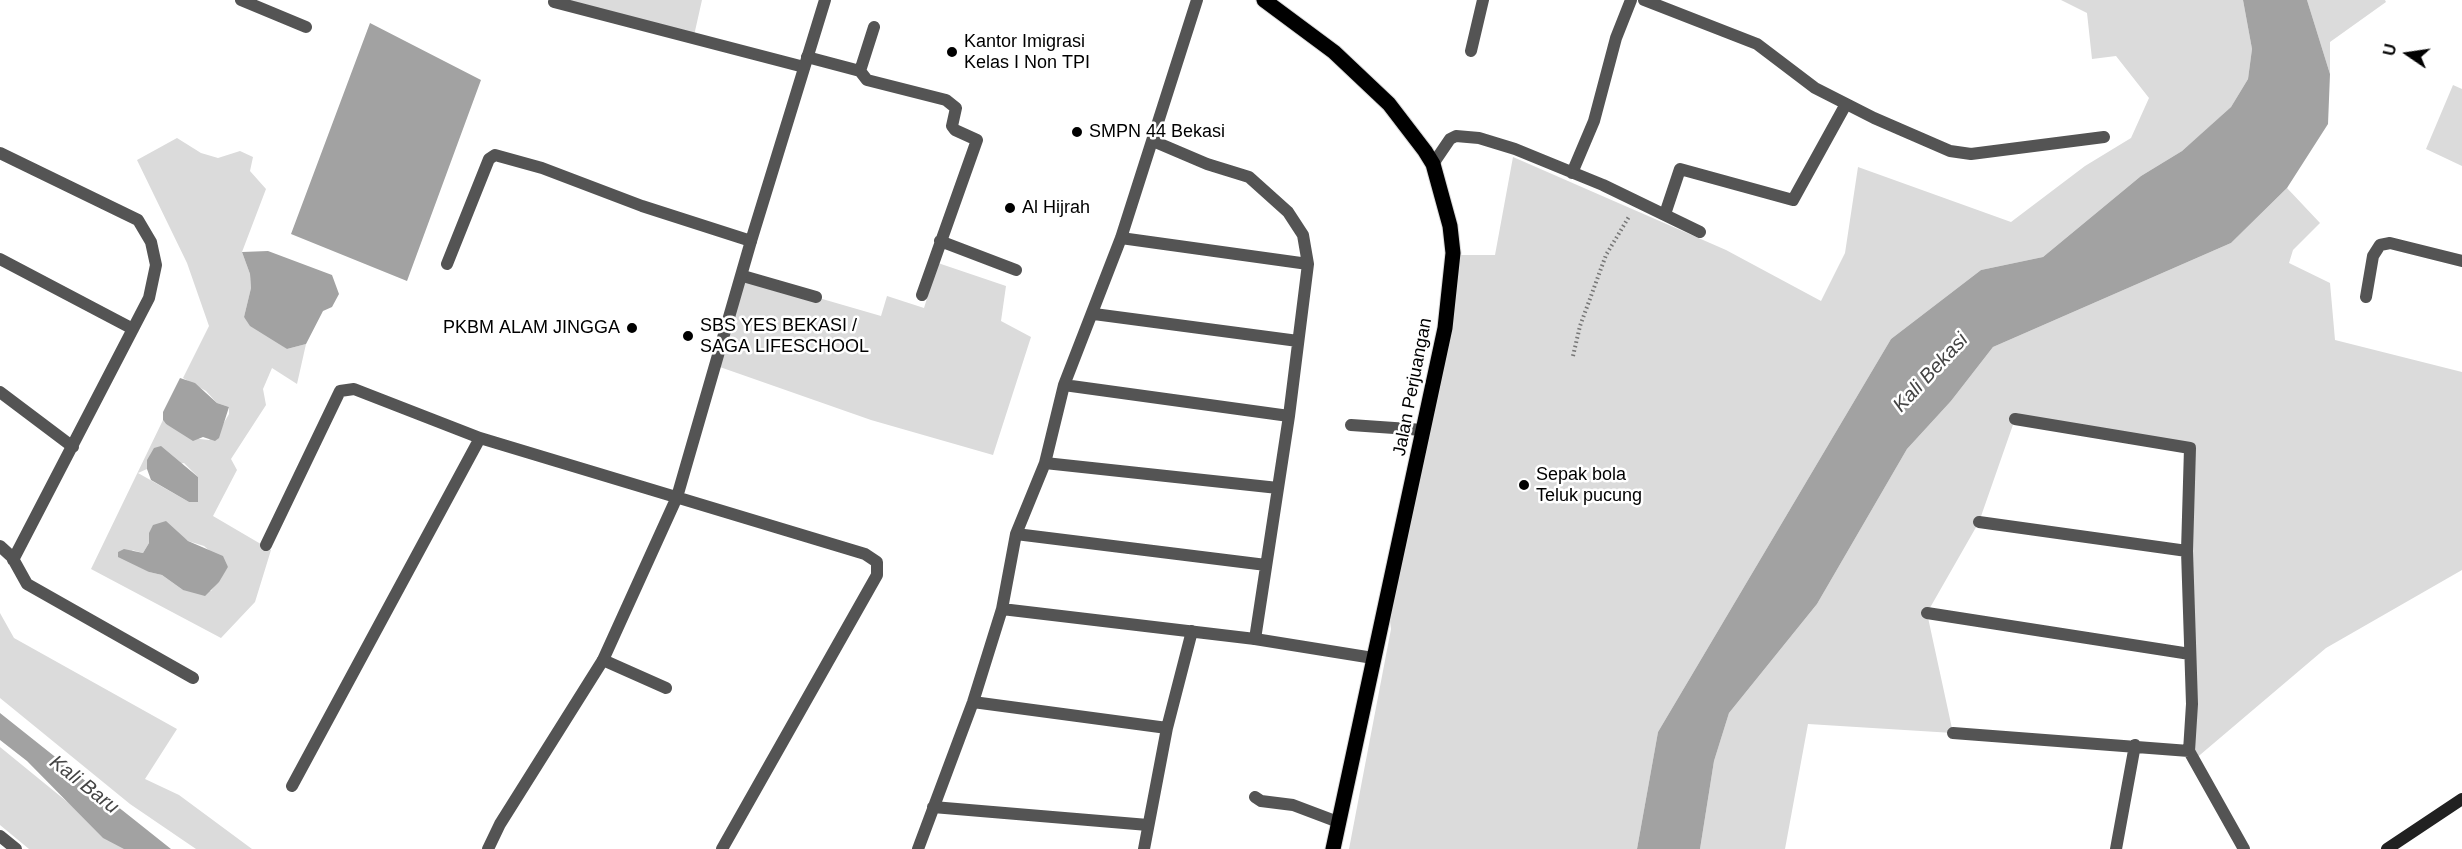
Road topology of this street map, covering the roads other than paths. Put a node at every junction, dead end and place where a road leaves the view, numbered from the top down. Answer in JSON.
{"nodes":[{"id":1,"x":241,"y":0,"type":"edge"},
{"id":2,"x":825,"y":0,"type":"edge"},
{"id":3,"x":1197,"y":0,"type":"edge"},
{"id":4,"x":1264,"y":0,"type":"edge"},
{"id":5,"x":1483,"y":0,"type":"edge"},
{"id":6,"x":1631,"y":0,"type":"edge"},
{"id":7,"x":1644,"y":0,"type":"edge"},
{"id":8,"x":554,"y":2,"type":"dead end"},
{"id":9,"x":306,"y":27,"type":"dead end"},
{"id":10,"x":874,"y":27,"type":"dead end"},
{"id":11,"x":1471,"y":51,"type":"dead end"},
{"id":12,"x":805,"y":62,"type":"junction"},
{"id":13,"x":860,"y":71,"type":"junction"},
{"id":14,"x":1846,"y":104,"type":"junction"},
{"id":15,"x":2104,"y":137,"type":"dead end"},
{"id":16,"x":1153,"y":141,"type":"junction"},
{"id":17,"x":0,"y":153,"type":"edge"},
{"id":18,"x":1433,"y":164,"type":"junction"},
{"id":19,"x":1572,"y":173,"type":"junction"},
{"id":20,"x":1665,"y":214,"type":"junction"},
{"id":21,"x":1700,"y":232,"type":"dead end"},
{"id":22,"x":1121,"y":238,"type":"junction"},
{"id":23,"x":940,"y":240,"type":"junction"},
{"id":24,"x":751,"y":241,"type":"junction"},
{"id":25,"x":0,"y":259,"type":"edge"},
{"id":26,"x":2462,"y":261,"type":"edge"},
{"id":27,"x":447,"y":264,"type":"dead end"},
{"id":28,"x":1308,"y":264,"type":"junction"},
{"id":29,"x":1016,"y":270,"type":"dead end"},
{"id":30,"x":743,"y":276,"type":"junction"},
{"id":31,"x":922,"y":295,"type":"dead end"},
{"id":32,"x":816,"y":297,"type":"dead end"},
{"id":33,"x":2366,"y":297,"type":"dead end"},
{"id":34,"x":1094,"y":314,"type":"junction"},
{"id":35,"x":133,"y":329,"type":"junction"},
{"id":36,"x":1298,"y":341,"type":"junction"},
{"id":37,"x":1064,"y":386,"type":"junction"},
{"id":38,"x":0,"y":392,"type":"edge"},
{"id":39,"x":1289,"y":416,"type":"junction"},
{"id":40,"x":2015,"y":419,"type":"dead end"},
{"id":41,"x":1351,"y":425,"type":"dead end"},
{"id":42,"x":1423,"y":430,"type":"junction"},
{"id":43,"x":480,"y":438,"type":"junction"},
{"id":44,"x":73,"y":447,"type":"junction"},
{"id":45,"x":1045,"y":463,"type":"junction"},
{"id":46,"x":1278,"y":488,"type":"junction"},
{"id":47,"x":677,"y":497,"type":"junction"},
{"id":48,"x":1979,"y":522,"type":"dead end"},
{"id":49,"x":1016,"y":534,"type":"junction"},
{"id":50,"x":266,"y":545,"type":"dead end"},
{"id":51,"x":0,"y":546,"type":"edge"},
{"id":52,"x":2187,"y":551,"type":"junction"},
{"id":53,"x":14,"y":560,"type":"junction"},
{"id":54,"x":1266,"y":565,"type":"junction"},
{"id":55,"x":1002,"y":609,"type":"junction"},
{"id":56,"x":1927,"y":613,"type":"dead end"},
{"id":57,"x":1192,"y":631,"type":"junction"},
{"id":58,"x":1255,"y":639,"type":"junction"},
{"id":59,"x":2190,"y":654,"type":"junction"},
{"id":60,"x":1373,"y":658,"type":"junction"},
{"id":61,"x":603,"y":660,"type":"junction"},
{"id":62,"x":193,"y":678,"type":"dead end"},
{"id":63,"x":666,"y":688,"type":"dead end"},
{"id":64,"x":973,"y":702,"type":"junction"},
{"id":65,"x":1167,"y":728,"type":"junction"},
{"id":66,"x":1953,"y":733,"type":"dead end"},
{"id":67,"x":2135,"y":745,"type":"junction"},
{"id":68,"x":2189,"y":751,"type":"junction"},
{"id":69,"x":292,"y":786,"type":"dead end"},
{"id":70,"x":1255,"y":797,"type":"dead end"},
{"id":71,"x":2462,"y":799,"type":"edge"},
{"id":72,"x":933,"y":807,"type":"junction"},
{"id":73,"x":1338,"y":822,"type":"junction"},
{"id":74,"x":1148,"y":825,"type":"junction"},
{"id":75,"x":0,"y":836,"type":"edge"},
{"id":76,"x":16,"y":849,"type":"edge"},
{"id":77,"x":488,"y":849,"type":"edge"},
{"id":78,"x":722,"y":849,"type":"edge"},
{"id":79,"x":918,"y":849,"type":"edge"},
{"id":80,"x":1144,"y":849,"type":"edge"},
{"id":81,"x":1333,"y":849,"type":"edge"},
{"id":82,"x":2116,"y":849,"type":"edge"},
{"id":83,"x":2244,"y":849,"type":"edge"},
{"id":84,"x":2387,"y":849,"type":"edge"}],
"edges":[{"from":1,"to":9,"type":"street"},
{"from":2,"to":12,"type":"street"},
{"from":3,"to":16,"type":"street"},
{"from":4,"to":18,"type":"main road","name":"Jalan Perjuangan"},
{"from":5,"to":11,"type":"street"},
{"from":6,"to":19,"type":"street"},
{"from":7,"to":14,"type":"street"},
{"from":8,"to":12,"type":"street"},
{"from":10,"to":13,"type":"street"},
{"from":12,"to":13,"type":"street"},
{"from":12,"to":24,"type":"street"},
{"from":13,"to":23,"type":"street"},
{"from":14,"to":15,"type":"street"},
{"from":14,"to":20,"type":"street"},
{"from":16,"to":22,"type":"street"},
{"from":16,"to":28,"type":"street"},
{"from":17,"to":35,"type":"street"},
{"from":18,"to":19,"type":"street"},
{"from":18,"to":42,"type":"main road","name":"Jalan Perjuangan"},
{"from":19,"to":20,"type":"street"},
{"from":20,"to":21,"type":"street"},
{"from":22,"to":28,"type":"street"},
{"from":22,"to":34,"type":"street"},
{"from":23,"to":29,"type":"street"},
{"from":23,"to":31,"type":"street"},
{"from":24,"to":27,"type":"street"},
{"from":24,"to":30,"type":"street"},
{"from":25,"to":35,"type":"street"},
{"from":26,"to":33,"type":"street"},
{"from":28,"to":36,"type":"street"},
{"from":30,"to":32,"type":"street"},
{"from":30,"to":47,"type":"street"},
{"from":34,"to":36,"type":"street"},
{"from":34,"to":37,"type":"street"},
{"from":35,"to":44,"type":"street"},
{"from":36,"to":39,"type":"street"},
{"from":37,"to":39,"type":"street"},
{"from":37,"to":45,"type":"street"},
{"from":38,"to":44,"type":"street"},
{"from":39,"to":46,"type":"street"},
{"from":40,"to":52,"type":"street"},
{"from":41,"to":42,"type":"street"},
{"from":42,"to":60,"type":"main road","name":"Jalan Perjuangan"},
{"from":43,"to":47,"type":"street"},
{"from":43,"to":50,"type":"street"},
{"from":43,"to":69,"type":"street"},
{"from":44,"to":53,"type":"street"},
{"from":45,"to":46,"type":"street"},
{"from":45,"to":49,"type":"street"},
{"from":46,"to":54,"type":"street"},
{"from":47,"to":61,"type":"street"},
{"from":47,"to":78,"type":"street"},
{"from":48,"to":52,"type":"street"},
{"from":49,"to":54,"type":"street"},
{"from":49,"to":55,"type":"street"},
{"from":51,"to":53,"type":"street"},
{"from":52,"to":59,"type":"street"},
{"from":53,"to":62,"type":"street"},
{"from":54,"to":58,"type":"street"},
{"from":55,"to":57,"type":"street"},
{"from":55,"to":64,"type":"street"},
{"from":56,"to":59,"type":"street"},
{"from":57,"to":58,"type":"street"},
{"from":57,"to":65,"type":"street"},
{"from":58,"to":60,"type":"street"},
{"from":59,"to":68,"type":"street"},
{"from":60,"to":73,"type":"main road","name":"Jalan Perjuangan"},
{"from":61,"to":63,"type":"street"},
{"from":61,"to":77,"type":"street"},
{"from":64,"to":65,"type":"street"},
{"from":64,"to":72,"type":"street"},
{"from":65,"to":74,"type":"street"},
{"from":66,"to":67,"type":"street"},
{"from":67,"to":68,"type":"street"},
{"from":67,"to":82,"type":"street"},
{"from":68,"to":83,"type":"street"},
{"from":70,"to":73,"type":"street"},
{"from":71,"to":84,"type":"street"},
{"from":72,"to":74,"type":"street"},
{"from":72,"to":79,"type":"street"},
{"from":73,"to":81,"type":"main road","name":"Jalan Perjuangan"},
{"from":74,"to":80,"type":"street"},
{"from":75,"to":76,"type":"street"}]}
